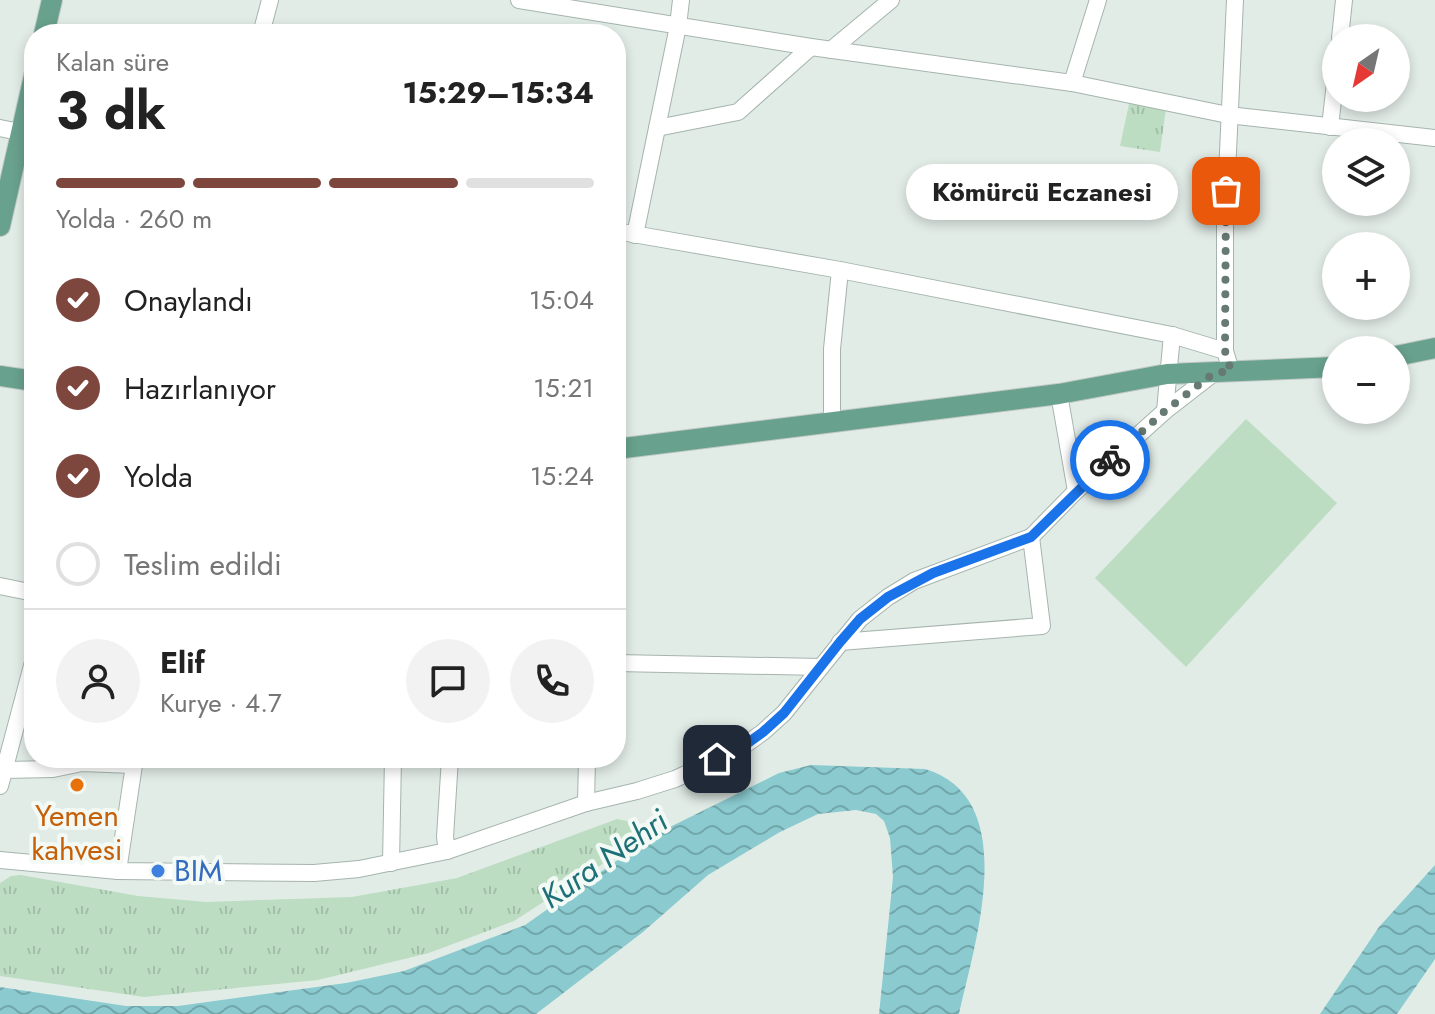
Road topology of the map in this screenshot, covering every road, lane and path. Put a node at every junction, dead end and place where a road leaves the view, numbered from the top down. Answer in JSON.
{"nodes":[{"id":1,"x":52,"y":0,"type":"edge"},
{"id":2,"x":270,"y":0,"type":"edge"},
{"id":3,"x":519,"y":0,"type":"edge"},
{"id":4,"x":681,"y":0,"type":"edge"},
{"id":5,"x":891,"y":0,"type":"edge"},
{"id":6,"x":1098,"y":0,"type":"edge"},
{"id":7,"x":1235,"y":0,"type":"edge"},
{"id":8,"x":1344,"y":0,"type":"edge"},
{"id":9,"x":46,"y":24,"type":"edge"},
{"id":10,"x":264,"y":24,"type":"edge"},
{"id":11,"x":1341,"y":24,"type":"edge"},
{"id":12,"x":678,"y":26,"type":"junction"},
{"id":13,"x":811,"y":47,"type":"junction"},
{"id":14,"x":831,"y":50,"type":"junction"},
{"id":15,"x":1072,"y":83,"type":"junction"},
{"id":16,"x":24,"y":111,"type":"edge"},
{"id":17,"x":1332,"y":112,"type":"edge"},
{"id":18,"x":1228,"y":115,"type":"junction"},
{"id":19,"x":1330,"y":127,"type":"junction"},
{"id":20,"x":657,"y":128,"type":"junction"},
{"id":21,"x":18,"y":132,"type":"edge"},
{"id":22,"x":1435,"y":138,"type":"edge"},
{"id":23,"x":0,"y":226,"type":"edge"},
{"id":24,"x":626,"y":233,"type":"edge"},
{"id":25,"x":635,"y":235,"type":"junction"},
{"id":26,"x":840,"y":270,"type":"junction"},
{"id":27,"x":1172,"y":335,"type":"junction"},
{"id":28,"x":1435,"y":348,"type":"edge"},
{"id":29,"x":1225,"y":351,"type":"junction"},
{"id":30,"x":1410,"y":353,"type":"edge"},
{"id":31,"x":1322,"y":368,"type":"edge"},
{"id":32,"x":1223,"y":372,"type":"junction"},
{"id":33,"x":1167,"y":374,"type":"junction"},
{"id":34,"x":0,"y":376,"type":"edge"},
{"id":35,"x":24,"y":380,"type":"edge"},
{"id":36,"x":1059,"y":394,"type":"junction"},
{"id":37,"x":1165,"y":411,"type":"junction"},
{"id":38,"x":832,"y":422,"type":"junction"},
{"id":39,"x":626,"y":448,"type":"edge"},
{"id":40,"x":1076,"y":491,"type":"junction"},
{"id":41,"x":1031,"y":537,"type":"junction"},
{"id":42,"x":0,"y":586,"type":"edge"},
{"id":43,"x":24,"y":591,"type":"edge"},
{"id":44,"x":840,"y":642,"type":"junction"},
{"id":45,"x":626,"y":663,"type":"edge"},
{"id":46,"x":821,"y":667,"type":"junction"},
{"id":47,"x":24,"y":696,"type":"edge"},
{"id":48,"x":58,"y":768,"type":"edge"},
{"id":49,"x":133,"y":768,"type":"edge"},
{"id":50,"x":393,"y":768,"type":"edge"},
{"id":51,"x":449,"y":768,"type":"edge"},
{"id":52,"x":587,"y":768,"type":"edge"},
{"id":53,"x":2,"y":778,"type":"edge"},
{"id":54,"x":586,"y":803,"type":"junction"},
{"id":55,"x":447,"y":851,"type":"junction"},
{"id":56,"x":0,"y":860,"type":"edge"},
{"id":57,"x":391,"y":863,"type":"junction"},
{"id":58,"x":118,"y":871,"type":"junction"}],
"edges":[{"from":1,"to":9,"type":"main road"},
{"from":2,"to":10,"type":"street"},
{"from":3,"to":12,"type":"street"},
{"from":4,"to":12,"type":"street"},
{"from":5,"to":14,"type":"street"},
{"from":6,"to":15,"type":"street"},
{"from":7,"to":18,"type":"street"},
{"from":8,"to":11,"type":"street"},
{"from":12,"to":13,"type":"street"},
{"from":12,"to":20,"type":"street"},
{"from":13,"to":14,"type":"street"},
{"from":13,"to":20,"type":"street"},
{"from":14,"to":15,"type":"street"},
{"from":15,"to":18,"type":"street"},
{"from":16,"to":21,"type":"main road"},
{"from":17,"to":19,"type":"street"},
{"from":18,"to":19,"type":"street"},
{"from":18,"to":29,"type":"street"},
{"from":19,"to":22,"type":"street"},
{"from":20,"to":25,"type":"street"},
{"from":21,"to":23,"type":"main road"},
{"from":24,"to":25,"type":"street"},
{"from":25,"to":26,"type":"street"},
{"from":26,"to":27,"type":"street"},
{"from":26,"to":38,"type":"street"},
{"from":27,"to":29,"type":"street"},
{"from":27,"to":33,"type":"street"},
{"from":28,"to":30,"type":"main road"},
{"from":29,"to":32,"type":"street"},
{"from":31,"to":32,"type":"main road"},
{"from":32,"to":33,"type":"main road"},
{"from":32,"to":37,"type":"street"},
{"from":33,"to":36,"type":"main road"},
{"from":33,"to":37,"type":"street"},
{"from":34,"to":35,"type":"main road"},
{"from":36,"to":38,"type":"main road"},
{"from":36,"to":40,"type":"street"},
{"from":37,"to":40,"type":"street"},
{"from":38,"to":39,"type":"main road"},
{"from":40,"to":41,"type":"street"},
{"from":41,"to":44,"type":"street"},
{"from":41,"to":44,"type":"street"},
{"from":42,"to":43,"type":"street"},
{"from":44,"to":46,"type":"street"},
{"from":45,"to":46,"type":"street"},
{"from":46,"to":54,"type":"street"},
{"from":47,"to":53,"type":"street"},
{"from":48,"to":53,"type":"street"},
{"from":49,"to":58,"type":"street"},
{"from":50,"to":57,"type":"street"},
{"from":51,"to":55,"type":"street"},
{"from":52,"to":54,"type":"street"},
{"from":54,"to":55,"type":"street"},
{"from":55,"to":57,"type":"street"},
{"from":56,"to":58,"type":"street"},
{"from":57,"to":58,"type":"street"}]}
